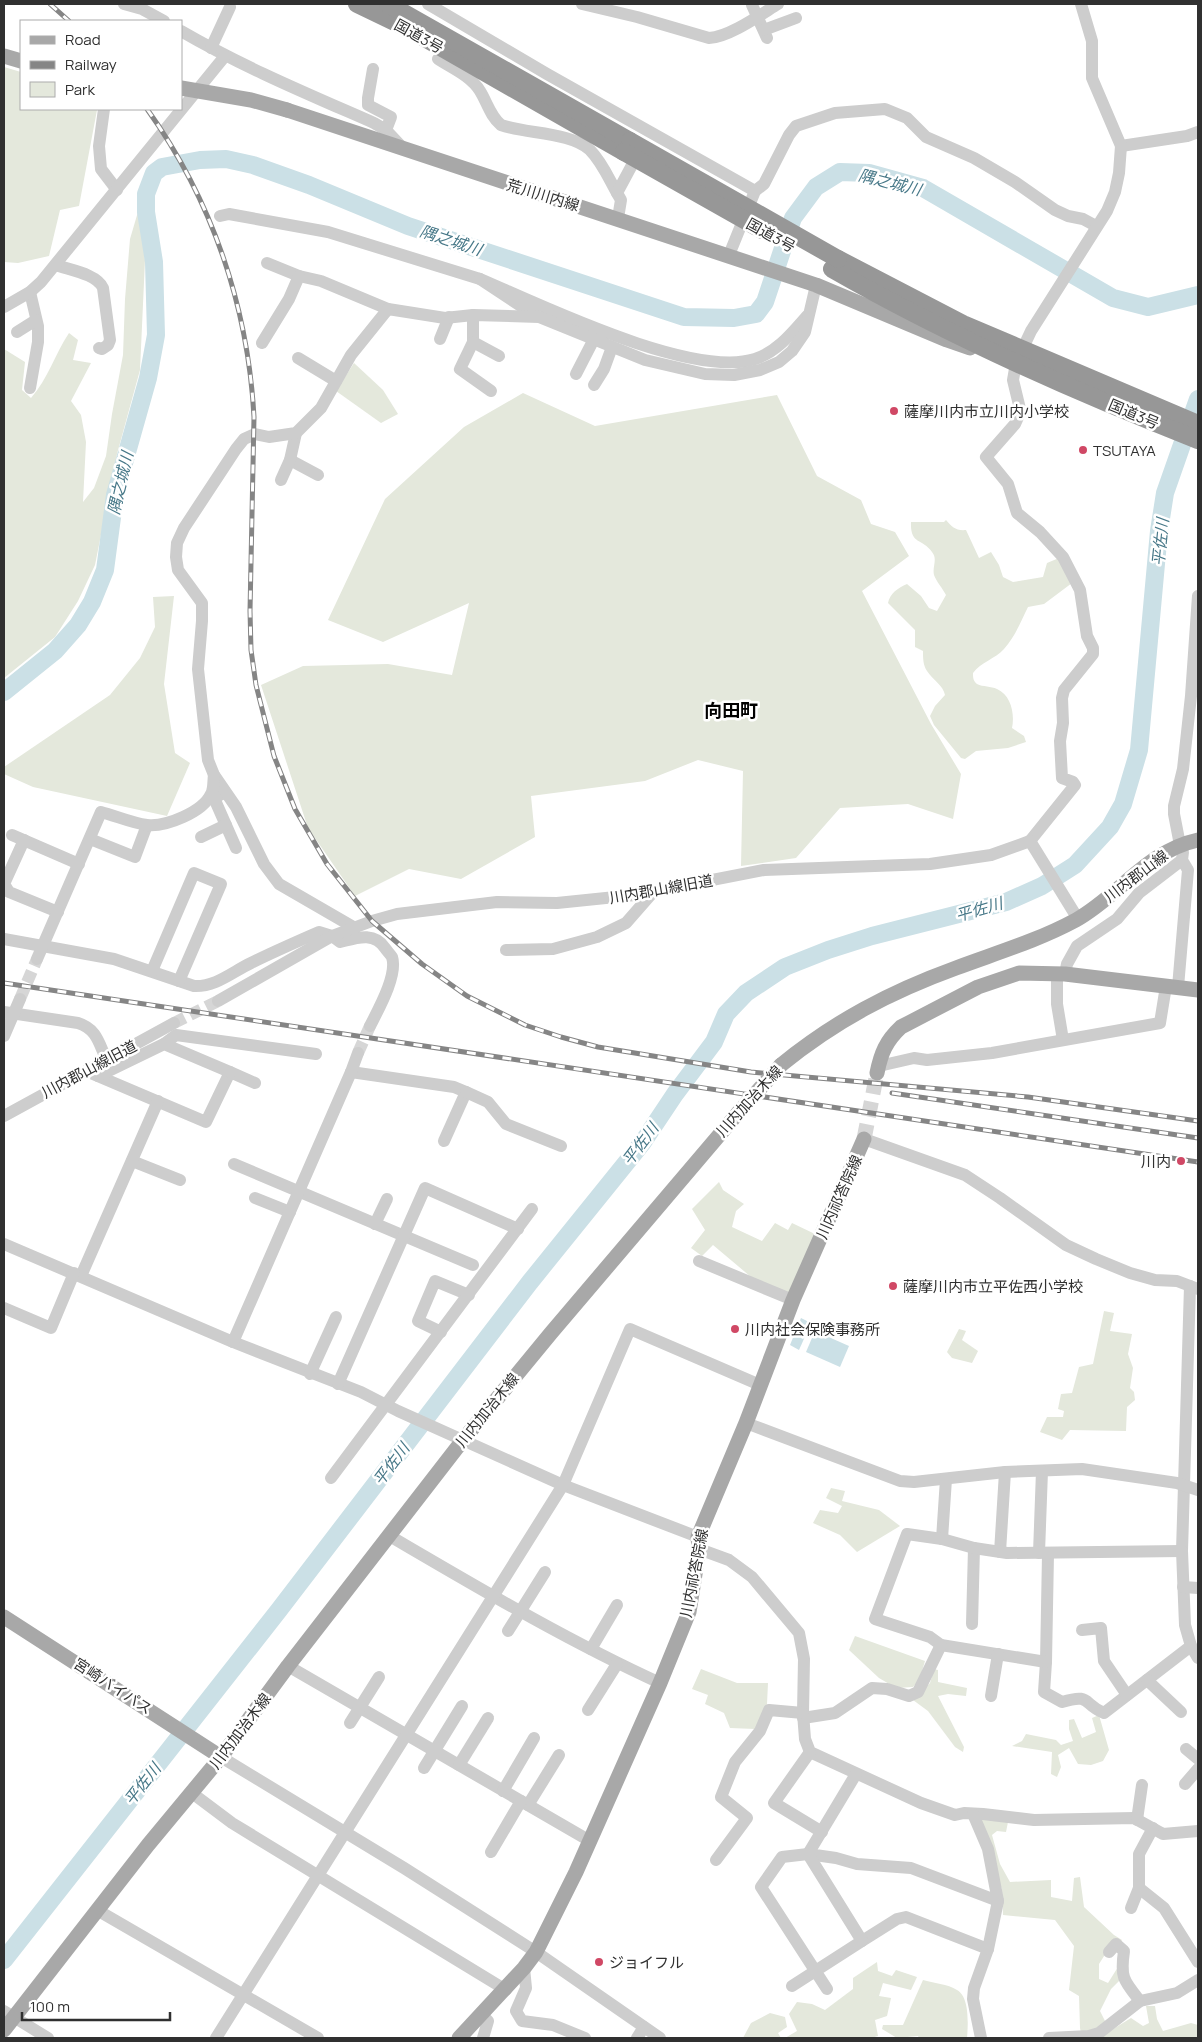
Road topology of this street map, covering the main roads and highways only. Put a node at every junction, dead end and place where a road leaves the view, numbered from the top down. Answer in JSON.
{"nodes":[{"id":1,"x":357,"y":4,"type":"edge"},
{"id":2,"x":388,"y":4,"type":"edge"},
{"id":3,"x":4,"y":56,"type":"edge"},
{"id":4,"x":20,"y":61,"type":"edge"},
{"id":5,"x":182,"y":88,"type":"edge"},
{"id":6,"x":627,"y":147,"type":"junction"},
{"id":7,"x":891,"y":295,"type":"junction"},
{"id":8,"x":863,"y":304,"type":"junction"},
{"id":9,"x":1020,"y":357,"type":"junction"},
{"id":10,"x":1198,"y":424,"type":"edge"},
{"id":11,"x":1198,"y":440,"type":"edge"},
{"id":12,"x":1186,"y":847,"type":"edge"},
{"id":13,"x":1078,"y":919,"type":"joint"},
{"id":14,"x":1198,"y":990,"type":"edge"},
{"id":15,"x":878,"y":1069,"type":"tunnel mouth"},
{"id":16,"x":864,"y":1139,"type":"tunnel mouth"},
{"id":17,"x":4,"y":1617,"type":"edge"},
{"id":18,"x":221,"y":1757,"type":"junction"},
{"id":19,"x":9,"y":2014,"type":"edge"},
{"id":20,"x":4,"y":2030,"type":"edge"},
{"id":21,"x":459,"y":2038,"type":"edge"}],
"edges":[{"from":1,"to":6,"type":"highway","name":"国道3号"},
{"from":2,"to":6,"type":"highway","name":"国道3号"},
{"from":3,"to":4,"type":"main road"},
{"from":5,"to":8,"type":"main road","name":"荒川川内線","bridge":true},
{"from":6,"to":7,"type":"highway","name":"国道3号","bridge":true},
{"from":7,"to":8,"type":"main road"},
{"from":7,"to":9,"type":"highway","name":"国道3号"},
{"from":8,"to":9,"type":"main road","name":"荒川川内線"},
{"from":9,"to":10,"type":"highway","name":"国道3号"},
{"from":9,"to":11,"type":"highway","name":"国道3号"},
{"from":12,"to":13,"type":"main road","name":"川内郡山線"},
{"from":13,"to":18,"type":"main road","name":"川内加治木線","bridge":true},
{"from":14,"to":15,"type":"main road"},
{"from":16,"to":21,"type":"main road","name":"川内祁答院線"},
{"from":17,"to":18,"type":"main road","name":"宮崎バイパス"},
{"from":18,"to":19,"type":"main road","name":"川内加治木線"},
{"from":19,"to":20,"type":"main road","name":"川内加治木線"}]}
